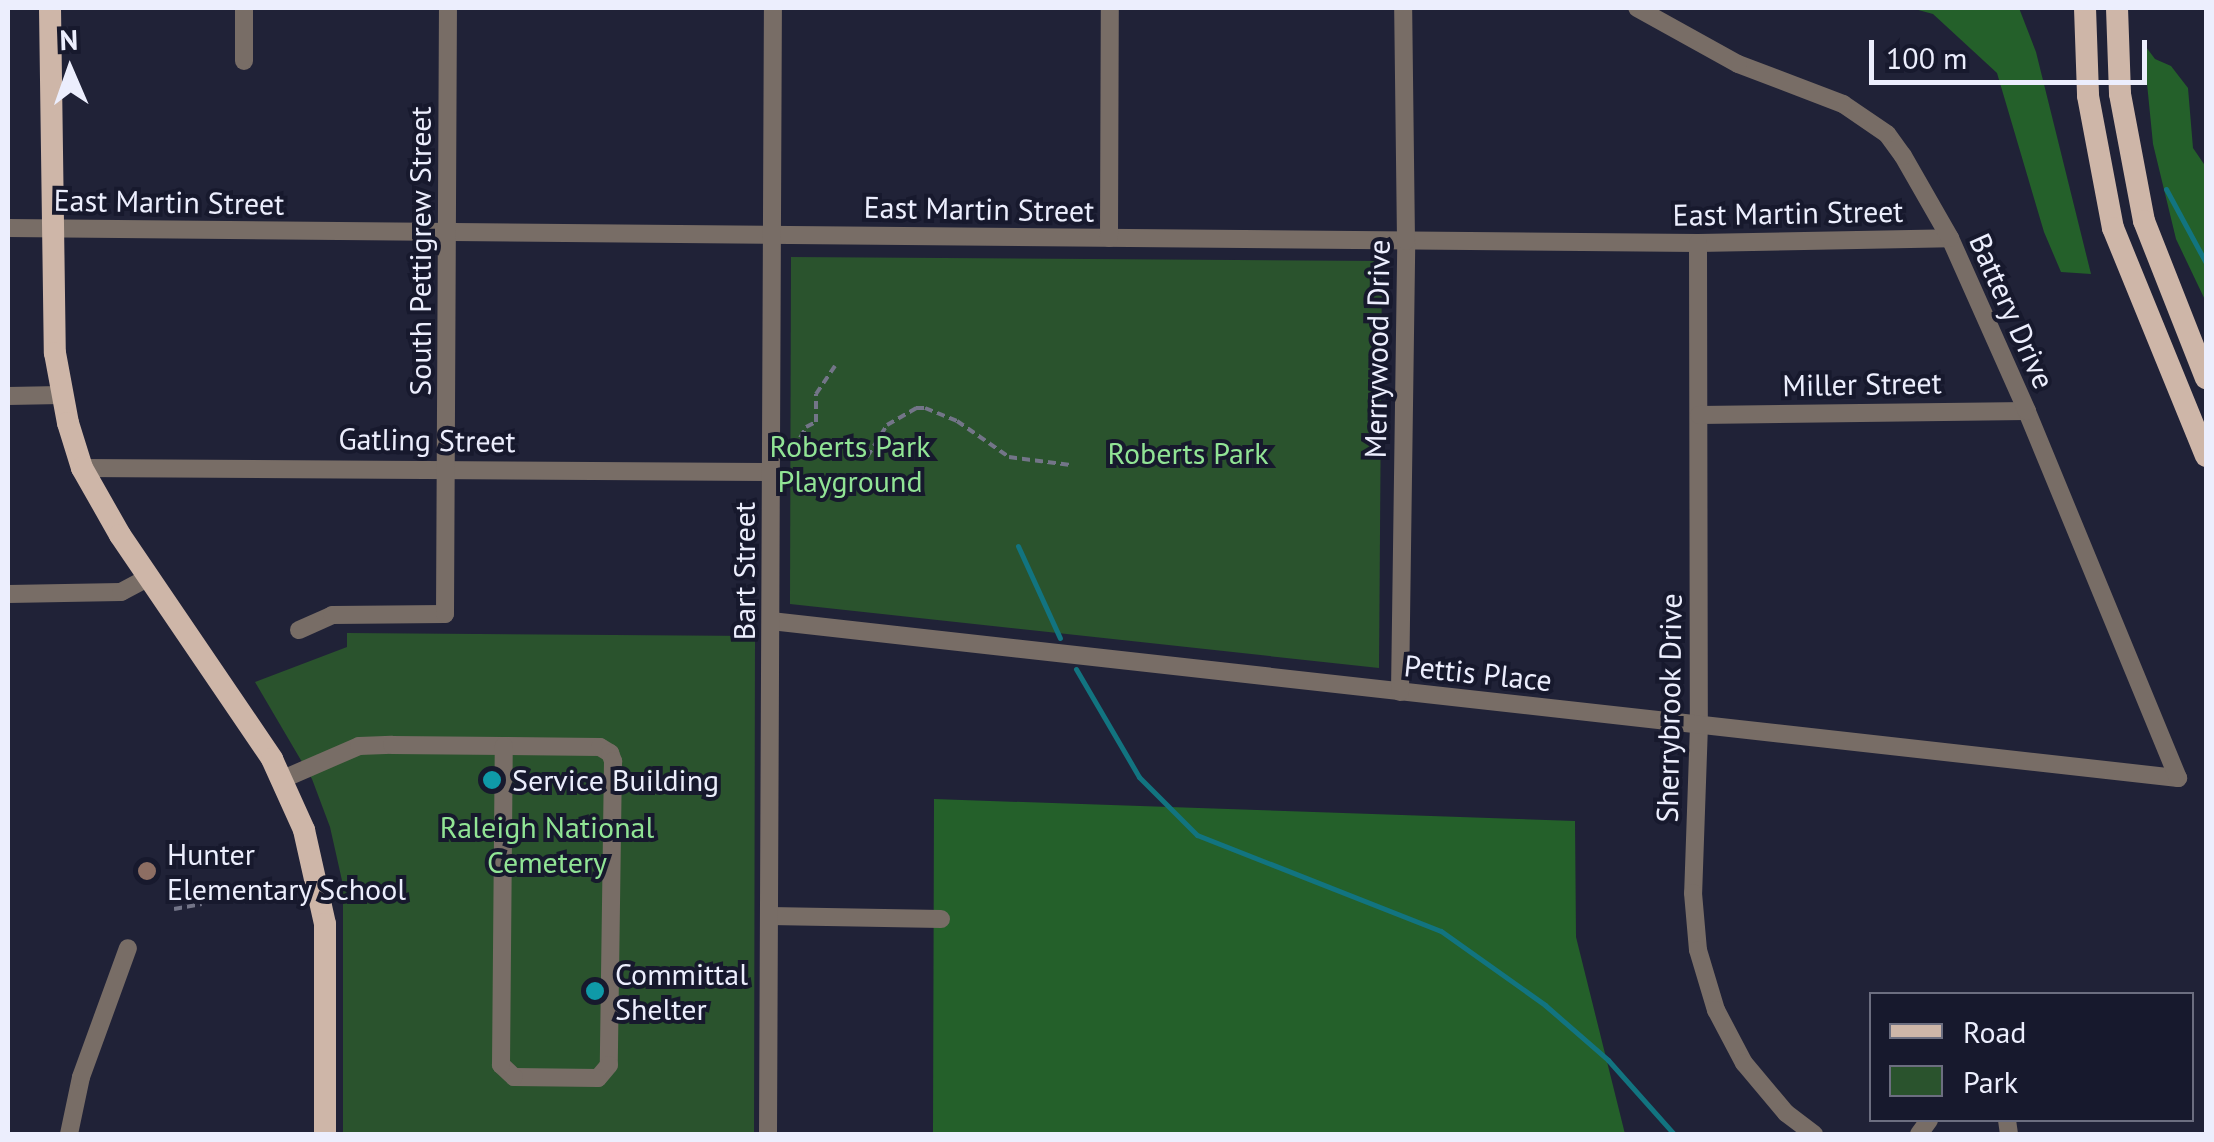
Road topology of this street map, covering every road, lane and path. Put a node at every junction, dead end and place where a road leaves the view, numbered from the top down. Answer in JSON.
{"nodes":[{"id":1,"x":50,"y":8,"type":"edge"},
{"id":2,"x":244,"y":8,"type":"edge"},
{"id":3,"x":448,"y":8,"type":"edge"},
{"id":4,"x":773,"y":8,"type":"edge"},
{"id":5,"x":1110,"y":8,"type":"edge"},
{"id":6,"x":1403,"y":8,"type":"edge"},
{"id":7,"x":1637,"y":8,"type":"edge"},
{"id":8,"x":2085,"y":8,"type":"edge"},
{"id":9,"x":2117,"y":8,"type":"edge"},
{"id":10,"x":244,"y":61,"type":"dead end"},
{"id":11,"x":8,"y":228,"type":"edge"},
{"id":12,"x":54,"y":228,"type":"junction"},
{"id":13,"x":447,"y":234,"type":"junction"},
{"id":14,"x":772,"y":234,"type":"junction"},
{"id":15,"x":1108,"y":238,"type":"junction"},
{"id":16,"x":1950,"y":238,"type":"junction"},
{"id":17,"x":1406,"y":241,"type":"junction"},
{"id":18,"x":1698,"y":243,"type":"junction"},
{"id":19,"x":835,"y":366,"type":"dead end"},
{"id":20,"x":2206,"y":378,"type":"edge"},
{"id":21,"x":61,"y":395,"type":"junction"},
{"id":22,"x":8,"y":396,"type":"edge"},
{"id":23,"x":2026,"y":411,"type":"junction"},
{"id":24,"x":1699,"y":414,"type":"junction"},
{"id":25,"x":772,"y":448,"type":"junction"},
{"id":26,"x":796,"y":449,"type":"junction"},
{"id":27,"x":2206,"y":456,"type":"edge"},
{"id":28,"x":1070,"y":465,"type":"dead end"},
{"id":29,"x":82,"y":468,"type":"junction"},
{"id":30,"x":446,"y":468,"type":"junction"},
{"id":31,"x":772,"y":472,"type":"junction"},
{"id":32,"x":149,"y":578,"type":"junction"},
{"id":33,"x":8,"y":594,"type":"edge"},
{"id":34,"x":771,"y":621,"type":"junction"},
{"id":35,"x":299,"y":630,"type":"dead end"},
{"id":36,"x":1400,"y":692,"type":"junction"},
{"id":37,"x":1699,"y":725,"type":"junction"},
{"id":38,"x":504,"y":746,"type":"junction"},
{"id":39,"x":2178,"y":778,"type":"joint"},
{"id":40,"x":282,"y":779,"type":"junction"},
{"id":41,"x":202,"y":904,"type":"dead end"},
{"id":42,"x":174,"y":909,"type":"dead end"},
{"id":43,"x":770,"y":916,"type":"junction"},
{"id":44,"x":942,"y":919,"type":"dead end"},
{"id":45,"x":128,"y":948,"type":"dead end"},
{"id":46,"x":69,"y":1134,"type":"edge"},
{"id":47,"x":325,"y":1134,"type":"edge"},
{"id":48,"x":768,"y":1134,"type":"edge"},
{"id":49,"x":1814,"y":1134,"type":"edge"}],
"edges":[{"from":1,"to":12,"type":"main road"},
{"from":2,"to":10,"type":"street"},
{"from":3,"to":13,"type":"street","name":"South Pettigrew Street"},
{"from":4,"to":14,"type":"street","name":"Bart Street"},
{"from":5,"to":15,"type":"street"},
{"from":6,"to":17,"type":"street","name":"Merrywood Drive"},
{"from":7,"to":16,"type":"street","name":"Battery Drive"},
{"from":8,"to":27,"type":"main road"},
{"from":9,"to":20,"type":"main road"},
{"from":11,"to":12,"type":"street","name":"East Martin Street"},
{"from":12,"to":13,"type":"street","name":"East Martin Street"},
{"from":12,"to":21,"type":"main road"},
{"from":13,"to":14,"type":"street","name":"East Martin Street"},
{"from":13,"to":30,"type":"street","name":"South Pettigrew Street"},
{"from":14,"to":15,"type":"street","name":"East Martin Street"},
{"from":14,"to":25,"type":"street","name":"Bart Street"},
{"from":15,"to":17,"type":"street","name":"East Martin Street"},
{"from":16,"to":18,"type":"street","name":"East Martin Street"},
{"from":16,"to":23,"type":"street","name":"Battery Drive"},
{"from":17,"to":18,"type":"street","name":"East Martin Street"},
{"from":17,"to":36,"type":"street","name":"Merrywood Drive"},
{"from":18,"to":24,"type":"street","name":"Sherrybrook Drive"},
{"from":19,"to":26,"type":"path"},
{"from":21,"to":22,"type":"street"},
{"from":21,"to":29,"type":"main road"},
{"from":23,"to":24,"type":"street","name":"Miller Street"},
{"from":23,"to":39,"type":"street","name":"Battery Drive"},
{"from":24,"to":37,"type":"street","name":"Sherrybrook Drive"},
{"from":25,"to":26,"type":"path"},
{"from":25,"to":31,"type":"street","name":"Bart Street"},
{"from":26,"to":28,"type":"path"},
{"from":29,"to":30,"type":"street","name":"Gatling Street"},
{"from":29,"to":32,"type":"main road"},
{"from":30,"to":31,"type":"street","name":"Gatling Street"},
{"from":30,"to":35,"type":"street","name":"South Pettigrew Street"},
{"from":31,"to":34,"type":"street","name":"Bart Street"},
{"from":32,"to":33,"type":"street"},
{"from":32,"to":40,"type":"main road"},
{"from":34,"to":36,"type":"street","name":"Pettis Place"},
{"from":34,"to":43,"type":"street","name":"Bart Street"},
{"from":36,"to":37,"type":"street","name":"Pettis Place"},
{"from":37,"to":39,"type":"street","name":"Pettis Place"},
{"from":37,"to":49,"type":"street","name":"Sherrybrook Drive"},
{"from":38,"to":38,"type":"street"},
{"from":38,"to":40,"type":"street"},
{"from":40,"to":47,"type":"main road"},
{"from":41,"to":42,"type":"path"},
{"from":43,"to":44,"type":"street"},
{"from":43,"to":48,"type":"street","name":"Bart Street"},
{"from":45,"to":46,"type":"street"}]}
